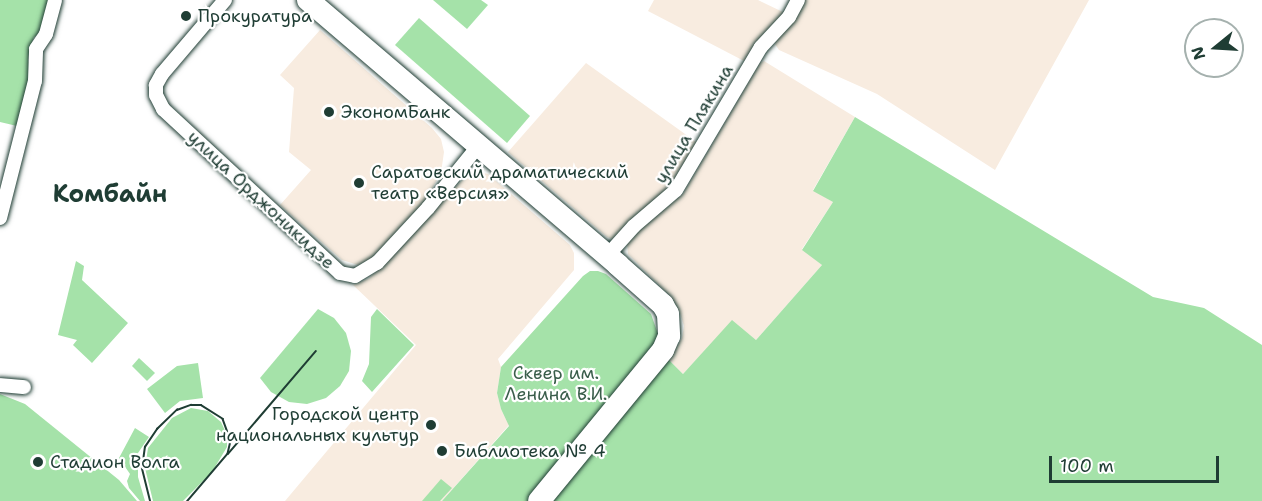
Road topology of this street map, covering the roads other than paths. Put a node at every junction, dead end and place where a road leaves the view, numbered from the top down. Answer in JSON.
{"nodes":[{"id":1,"x":55,"y":0,"type":"edge"},
{"id":2,"x":225,"y":0,"type":"edge"},
{"id":3,"x":308,"y":0,"type":"edge"},
{"id":4,"x":798,"y":0,"type":"edge"},
{"id":5,"x":479,"y":145,"type":"junction"},
{"id":6,"x":0,"y":219,"type":"edge"},
{"id":7,"x":607,"y":256,"type":"junction"},
{"id":8,"x":0,"y":385,"type":"edge"},
{"id":9,"x":24,"y":387,"type":"dead end"},
{"id":10,"x":539,"y":501,"type":"edge"}],
"edges":[{"from":1,"to":6,"type":"street"},
{"from":2,"to":5,"type":"street","name":"улица Орджоникидзе"},
{"from":3,"to":5,"type":"main road"},
{"from":4,"to":7,"type":"street","name":"улица Плякина"},
{"from":5,"to":7,"type":"main road"},
{"from":7,"to":10,"type":"main road"},
{"from":8,"to":9,"type":"street"}]}
